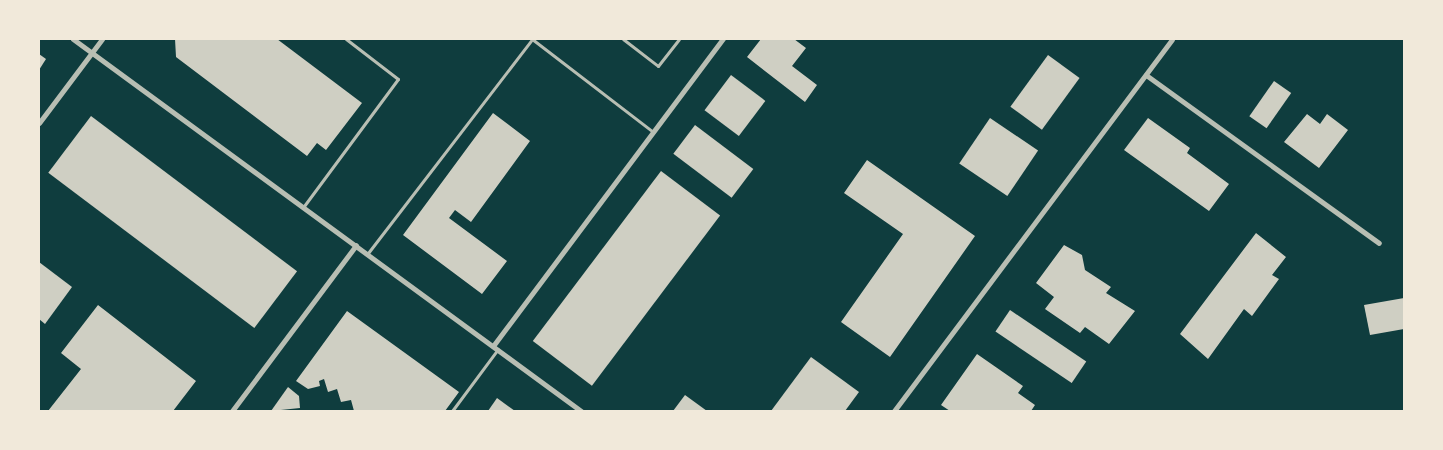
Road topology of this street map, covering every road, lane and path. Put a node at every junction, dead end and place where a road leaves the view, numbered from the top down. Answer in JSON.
{"nodes":[{"id":1,"x":73,"y":39,"type":"edge"},
{"id":2,"x":102,"y":39,"type":"edge"},
{"id":3,"x":346,"y":39,"type":"edge"},
{"id":4,"x":623,"y":39,"type":"edge"},
{"id":5,"x":679,"y":39,"type":"edge"},
{"id":6,"x":722,"y":39,"type":"edge"},
{"id":7,"x":1172,"y":39,"type":"edge"},
{"id":8,"x":92,"y":53,"type":"junction"},
{"id":9,"x":1146,"y":75,"type":"junction"},
{"id":10,"x":39,"y":123,"type":"edge"},
{"id":11,"x":652,"y":132,"type":"junction"},
{"id":12,"x":304,"y":206,"type":"junction"},
{"id":13,"x":1379,"y":243,"type":"dead end"},
{"id":14,"x":356,"y":245,"type":"junction"},
{"id":15,"x":368,"y":253,"type":"junction"},
{"id":16,"x":495,"y":348,"type":"junction"},
{"id":17,"x":232,"y":411,"type":"edge"},
{"id":18,"x":452,"y":411,"type":"edge"},
{"id":19,"x":582,"y":411,"type":"edge"},
{"id":20,"x":894,"y":411,"type":"edge"}],
"edges":[{"from":1,"to":8,"type":"street"},
{"from":2,"to":8,"type":"street"},
{"from":3,"to":12,"type":"lane"},
{"from":4,"to":5,"type":"lane"},
{"from":6,"to":11,"type":"street"},
{"from":7,"to":9,"type":"street"},
{"from":8,"to":10,"type":"street"},
{"from":8,"to":12,"type":"street"},
{"from":9,"to":13,"type":"street"},
{"from":9,"to":20,"type":"street"},
{"from":11,"to":15,"type":"lane"},
{"from":11,"to":16,"type":"street"},
{"from":12,"to":14,"type":"street"},
{"from":14,"to":15,"type":"street"},
{"from":14,"to":17,"type":"street"},
{"from":15,"to":16,"type":"street"},
{"from":16,"to":18,"type":"lane"},
{"from":16,"to":19,"type":"street"}]}
